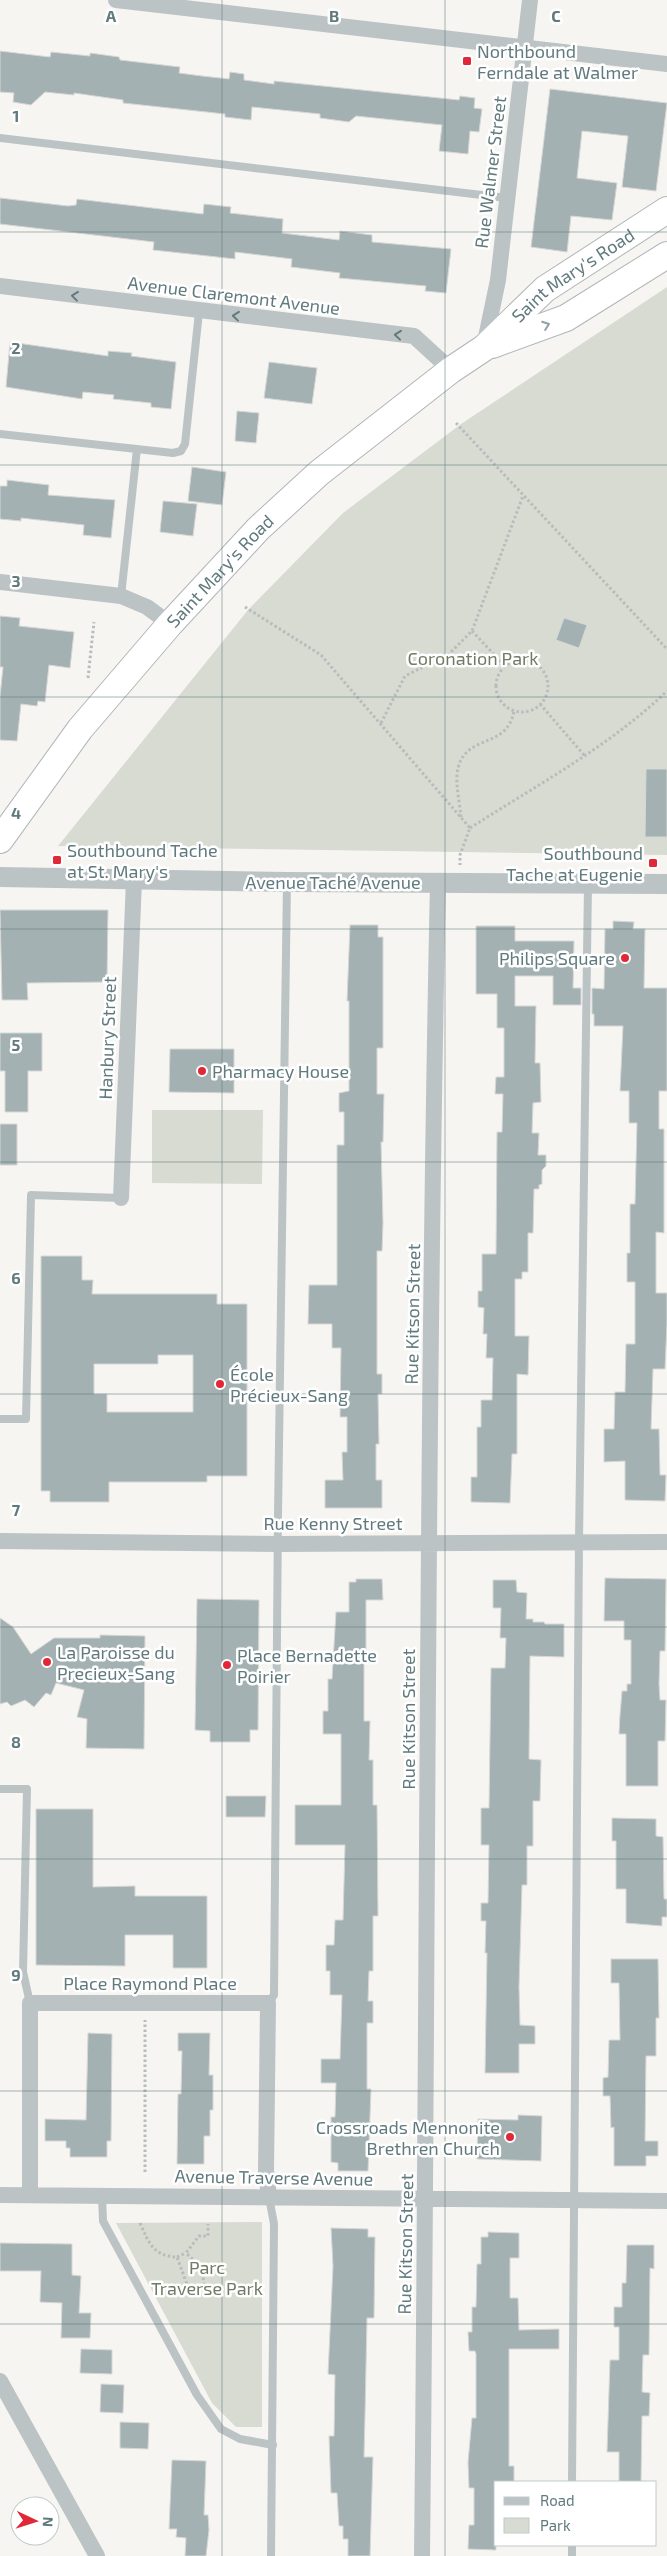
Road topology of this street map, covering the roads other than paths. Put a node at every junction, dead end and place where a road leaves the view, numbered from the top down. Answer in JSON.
{"nodes":[{"id":1,"x":116,"y":0,"type":"edge"},
{"id":2,"x":530,"y":0,"type":"edge"},
{"id":3,"x":524,"y":48,"type":"junction"},
{"id":4,"x":666,"y":65,"type":"edge"},
{"id":5,"x":0,"y":138,"type":"edge"},
{"id":6,"x":507,"y":198,"type":"junction"},
{"id":7,"x":667,"y":210,"type":"edge"},
{"id":8,"x":667,"y":255,"type":"edge"},
{"id":9,"x":0,"y":286,"type":"edge"},
{"id":10,"x":200,"y":312,"type":"junction"},
{"id":11,"x":484,"y":348,"type":"junction"},
{"id":12,"x":451,"y":370,"type":"junction"},
{"id":13,"x":0,"y":434,"type":"edge"},
{"id":14,"x":137,"y":449,"type":"junction"},
{"id":15,"x":0,"y":582,"type":"edge"},
{"id":16,"x":121,"y":596,"type":"junction"},
{"id":17,"x":170,"y":624,"type":"junction"},
{"id":18,"x":0,"y":840,"type":"edge"},
{"id":19,"x":0,"y":877,"type":"edge"},
{"id":20,"x":134,"y":880,"type":"junction"},
{"id":21,"x":287,"y":882,"type":"junction"},
{"id":22,"x":438,"y":883,"type":"junction"},
{"id":23,"x":588,"y":884,"type":"junction"},
{"id":24,"x":667,"y":884,"type":"edge"},
{"id":25,"x":121,"y":1198,"type":"joint"},
{"id":26,"x":0,"y":1419,"type":"edge"},
{"id":27,"x":0,"y":1541,"type":"edge"},
{"id":28,"x":579,"y":1541,"type":"junction"},
{"id":29,"x":429,"y":1542,"type":"junction"},
{"id":30,"x":667,"y":1542,"type":"edge"},
{"id":31,"x":278,"y":1544,"type":"junction"},
{"id":32,"x":0,"y":1789,"type":"edge"},
{"id":33,"x":268,"y":2003,"type":"junction"},
{"id":34,"x":30,"y":2004,"type":"junction"},
{"id":35,"x":0,"y":2195,"type":"edge"},
{"id":36,"x":30,"y":2195,"type":"junction"},
{"id":37,"x":102,"y":2196,"type":"junction"},
{"id":38,"x":269,"y":2197,"type":"junction"},
{"id":39,"x":426,"y":2199,"type":"junction"},
{"id":40,"x":576,"y":2199,"type":"junction"},
{"id":41,"x":667,"y":2201,"type":"edge"},
{"id":42,"x":0,"y":2381,"type":"edge"},
{"id":43,"x":273,"y":2445,"type":"junction"},
{"id":44,"x":572,"y":2481,"type":"edge"},
{"id":45,"x":97,"y":2556,"type":"edge"},
{"id":46,"x":271,"y":2556,"type":"edge"},
{"id":47,"x":422,"y":2556,"type":"edge"}],
"edges":[{"from":1,"to":3,"type":"street"},
{"from":2,"to":3,"type":"street","name":"Rue Walmer Street"},
{"from":3,"to":4,"type":"street"},
{"from":3,"to":6,"type":"street","name":"Rue Walmer Street"},
{"from":5,"to":6,"type":"lane"},
{"from":6,"to":11,"type":"street","name":"Rue Walmer Street"},
{"from":7,"to":11,"type":"highway","name":"Saint Mary's Road"},
{"from":11,"to":8,"type":"highway","name":"Saint Mary's Road","one_way":true},
{"from":10,"to":9,"type":"street","name":"Avenue Claremont Avenue","one_way":true},
{"from":12,"to":10,"type":"street","name":"Avenue Claremont Avenue","one_way":true},
{"from":10,"to":14,"type":"lane"},
{"from":11,"to":12,"type":"highway","name":"Saint Mary's Road"},
{"from":12,"to":17,"type":"highway","name":"Saint Mary's Road"},
{"from":13,"to":14,"type":"lane"},
{"from":14,"to":16,"type":"lane"},
{"from":15,"to":16,"type":"street"},
{"from":16,"to":17,"type":"street"},
{"from":17,"to":18,"type":"highway","name":"Saint Mary's Road"},
{"from":19,"to":20,"type":"street","name":"Avenue Taché Avenue"},
{"from":20,"to":21,"type":"street","name":"Avenue Taché Avenue"},
{"from":20,"to":25,"type":"street","name":"Hanbury Street"},
{"from":21,"to":22,"type":"street","name":"Avenue Taché Avenue"},
{"from":21,"to":31,"type":"lane"},
{"from":22,"to":23,"type":"street","name":"Avenue Taché Avenue"},
{"from":22,"to":29,"type":"street","name":"Rue Kitson Street"},
{"from":23,"to":24,"type":"street","name":"Avenue Taché Avenue"},
{"from":23,"to":28,"type":"lane"},
{"from":25,"to":26,"type":"lane"},
{"from":27,"to":31,"type":"street","name":"Rue Kenny Street"},
{"from":28,"to":29,"type":"street","name":"Rue Kenny Street"},
{"from":28,"to":30,"type":"street","name":"Rue Kenny Street"},
{"from":28,"to":40,"type":"lane"},
{"from":29,"to":31,"type":"street","name":"Rue Kenny Street"},
{"from":29,"to":39,"type":"street","name":"Rue Kitson Street"},
{"from":31,"to":33,"type":"lane"},
{"from":32,"to":34,"type":"lane"},
{"from":33,"to":34,"type":"street","name":"Place Raymond Place"},
{"from":33,"to":38,"type":"street"},
{"from":34,"to":36,"type":"street"},
{"from":35,"to":36,"type":"street","name":"Avenue Traverse Avenue"},
{"from":36,"to":37,"type":"street","name":"Avenue Traverse Avenue"},
{"from":37,"to":38,"type":"street","name":"Avenue Traverse Avenue"},
{"from":37,"to":43,"type":"lane"},
{"from":38,"to":39,"type":"street","name":"Avenue Traverse Avenue"},
{"from":38,"to":43,"type":"lane"},
{"from":39,"to":40,"type":"street","name":"Avenue Traverse Avenue"},
{"from":39,"to":47,"type":"street","name":"Rue Kitson Street"},
{"from":40,"to":41,"type":"street","name":"Avenue Traverse Avenue"},
{"from":40,"to":44,"type":"lane"},
{"from":42,"to":45,"type":"street"},
{"from":43,"to":46,"type":"lane"}]}
